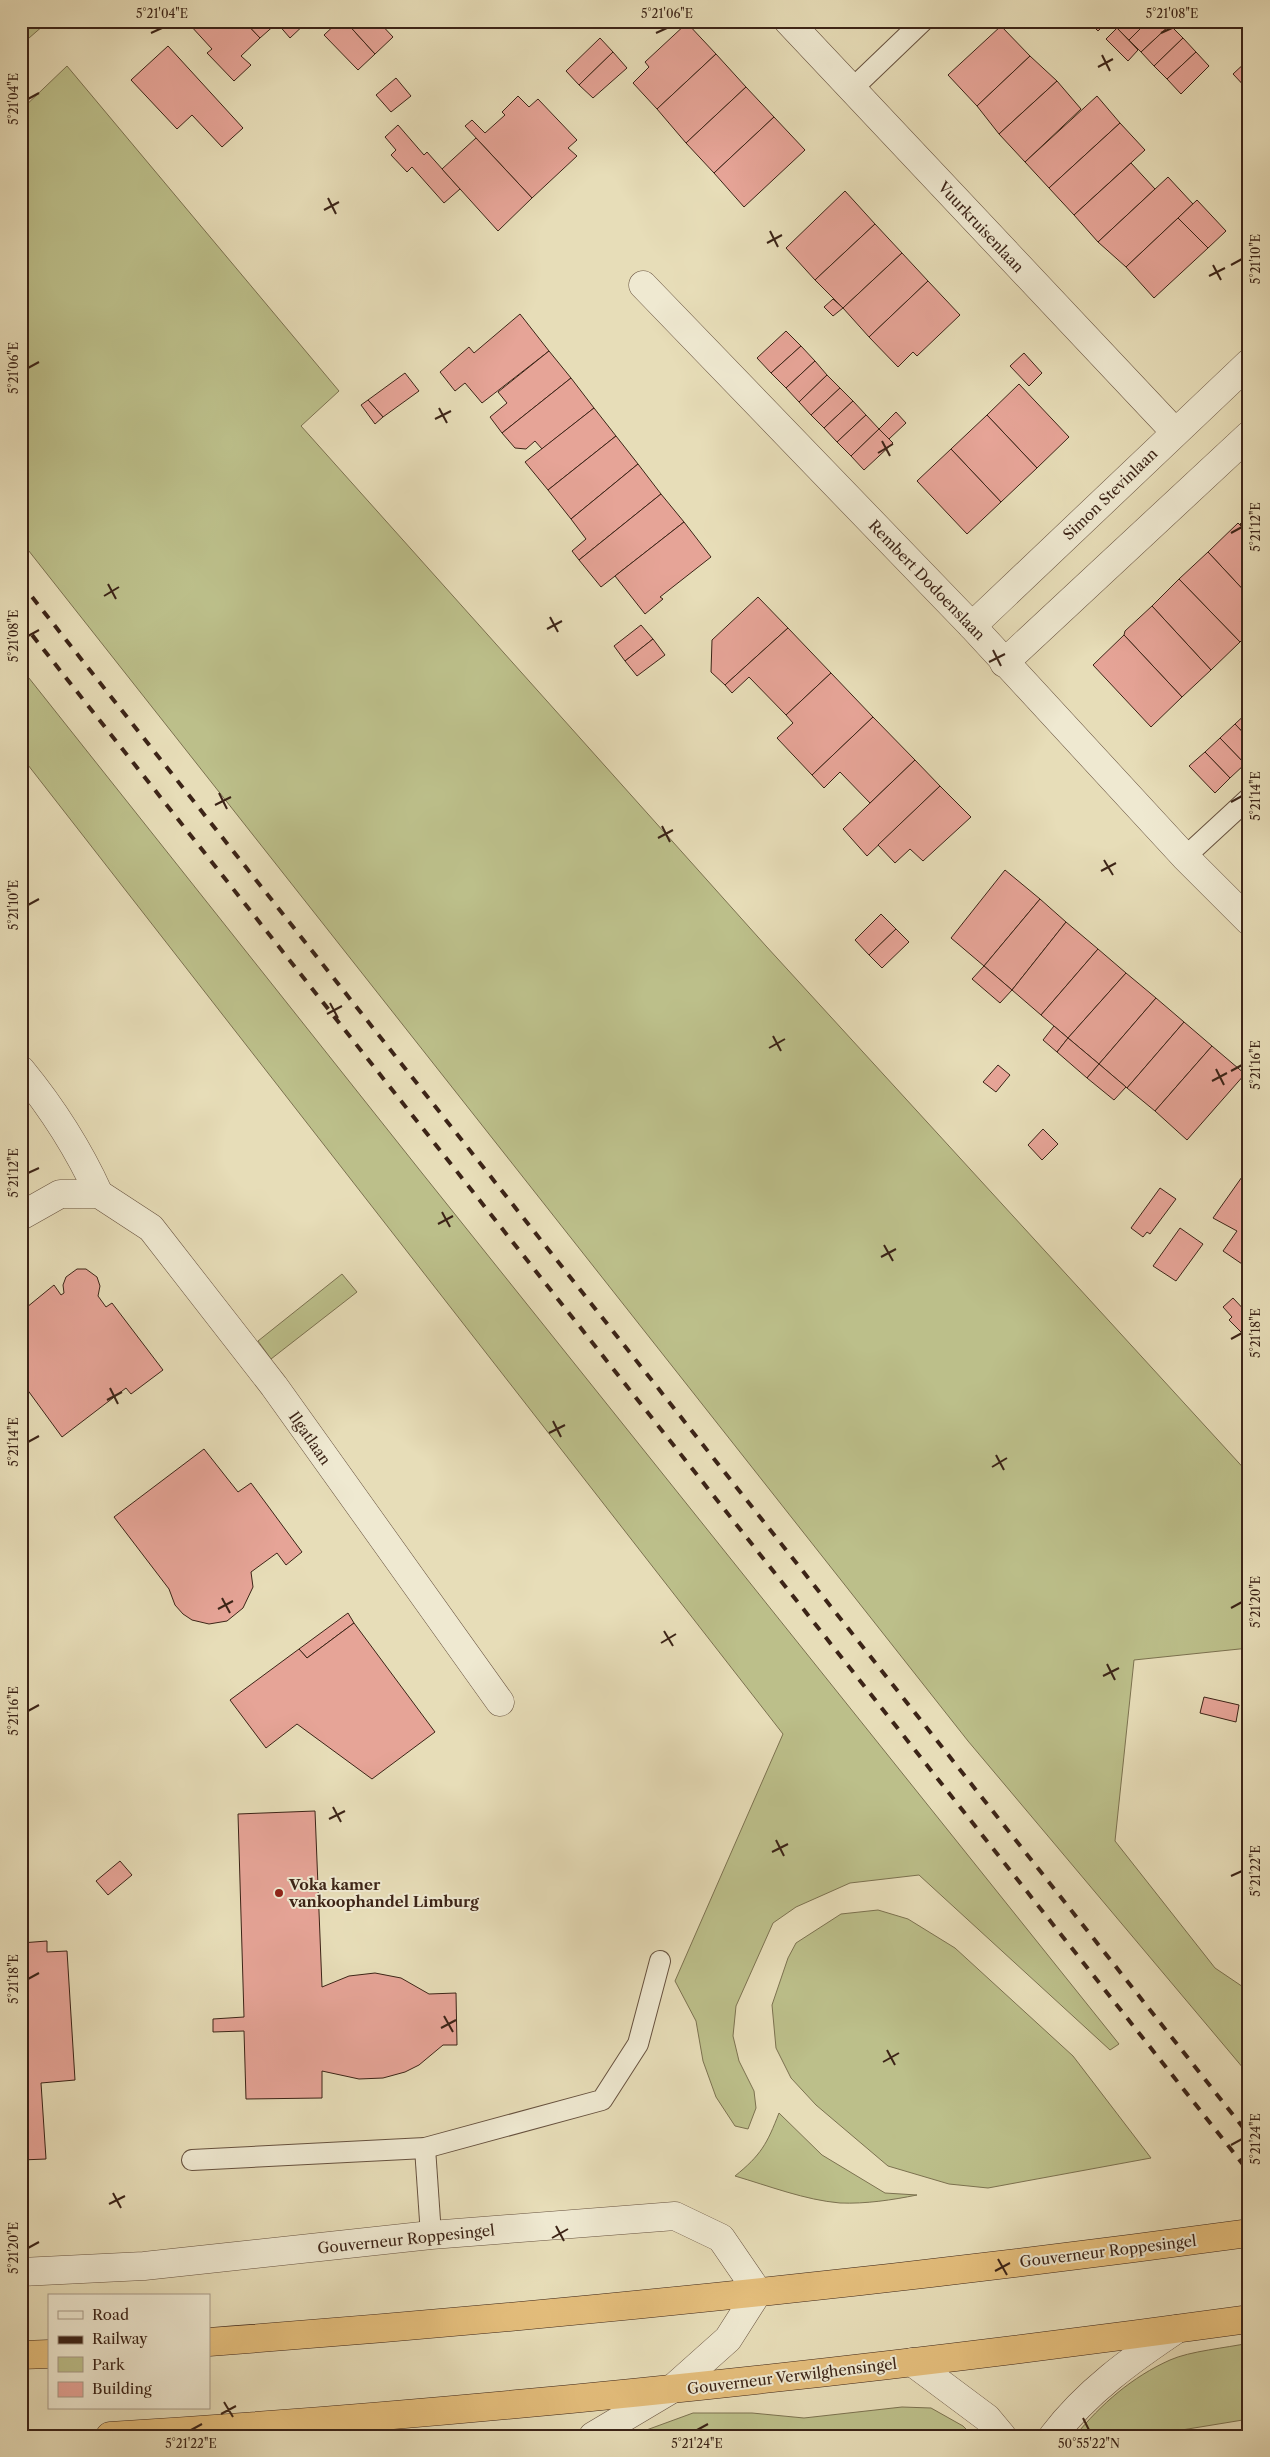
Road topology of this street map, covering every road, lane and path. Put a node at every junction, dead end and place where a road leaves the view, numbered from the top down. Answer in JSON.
{"nodes":[{"id":1,"x":788,"y":21,"type":"edge"},
{"id":2,"x":923,"y":21,"type":"edge"},
{"id":3,"x":851,"y":90,"type":"junction"},
{"id":4,"x":644,"y":285,"type":"dead end"},
{"id":5,"x":1249,"y":363,"type":"edge"},
{"id":6,"x":1175,"y":432,"type":"junction"},
{"id":7,"x":1249,"y":435,"type":"edge"},
{"id":8,"x":972,"y":626,"type":"junction"},
{"id":9,"x":1004,"y":663,"type":"junction"},
{"id":10,"x":1249,"y":798,"type":"edge"},
{"id":11,"x":1185,"y":857,"type":"junction"},
{"id":12,"x":1249,"y":921,"type":"edge"},
{"id":13,"x":21,"y":1070,"type":"edge"},
{"id":14,"x":99,"y":1194,"type":"junction"},
{"id":15,"x":21,"y":1216,"type":"edge"},
{"id":16,"x":500,"y":1702,"type":"dead end"},
{"id":17,"x":660,"y":1961,"type":"dead end"},
{"id":18,"x":425,"y":2148,"type":"junction"},
{"id":19,"x":192,"y":2160,"type":"dead end"},
{"id":20,"x":1249,"y":2233,"type":"edge"},
{"id":21,"x":431,"y":2235,"type":"junction"},
{"id":22,"x":21,"y":2272,"type":"edge"},
{"id":23,"x":758,"y":2292,"type":"junction"},
{"id":24,"x":1249,"y":2319,"type":"edge"},
{"id":25,"x":1177,"y":2329,"type":"junction"},
{"id":26,"x":210,"y":2342,"type":"edge"},
{"id":27,"x":48,"y":2354,"type":"edge"},
{"id":28,"x":21,"y":2355,"type":"edge"},
{"id":29,"x":912,"y":2362,"type":"junction"},
{"id":30,"x":672,"y":2389,"type":"junction"},
{"id":31,"x":110,"y":2436,"type":"edge"},
{"id":32,"x":593,"y":2436,"type":"edge"},
{"id":33,"x":1002,"y":2436,"type":"edge"},
{"id":34,"x":1053,"y":2436,"type":"edge"}],
"edges":[{"from":1,"to":3,"type":"street","name":"Vuurkruisenlaan"},
{"from":2,"to":3,"type":"lane"},
{"from":3,"to":6,"type":"street","name":"Vuurkruisenlaan"},
{"from":4,"to":8,"type":"street","name":"Rembert Dodoenslaan"},
{"from":5,"to":6,"type":"street","name":"Simon Stevinlaan"},
{"from":6,"to":8,"type":"street","name":"Simon Stevinlaan"},
{"from":7,"to":9,"type":"street"},
{"from":8,"to":9,"type":"street","name":"Rembert Dodoenslaan"},
{"from":9,"to":11,"type":"street","name":"Rembert Dodoenslaan"},
{"from":10,"to":11,"type":"lane"},
{"from":11,"to":12,"type":"street","name":"Rembert Dodoenslaan"},
{"from":13,"to":14,"type":"street"},
{"from":14,"to":15,"type":"street"},
{"from":14,"to":16,"type":"street","name":"Ilgatlaan"},
{"from":17,"to":18,"type":"lane"},
{"from":18,"to":19,"type":"lane"},
{"from":18,"to":21,"type":"lane"},
{"from":20,"to":23,"type":"highway","name":"Gouverneur Roppesingel"},
{"from":21,"to":22,"type":"street","name":"Gouverneur Roppesingel"},
{"from":21,"to":23,"type":"street","name":"Gouverneur Roppesingel"},
{"from":23,"to":26,"type":"highway","name":"Gouverneur Roppesingel"},
{"from":23,"to":30,"type":"street"},
{"from":24,"to":25,"type":"highway"},
{"from":25,"to":29,"type":"highway"},
{"from":25,"to":34,"type":"street"},
{"from":27,"to":28,"type":"highway"},
{"from":29,"to":30,"type":"highway","name":"Gouverneur Verwilghensingel"},
{"from":29,"to":33,"type":"street"},
{"from":30,"to":31,"type":"highway"},
{"from":30,"to":32,"type":"street"}]}
